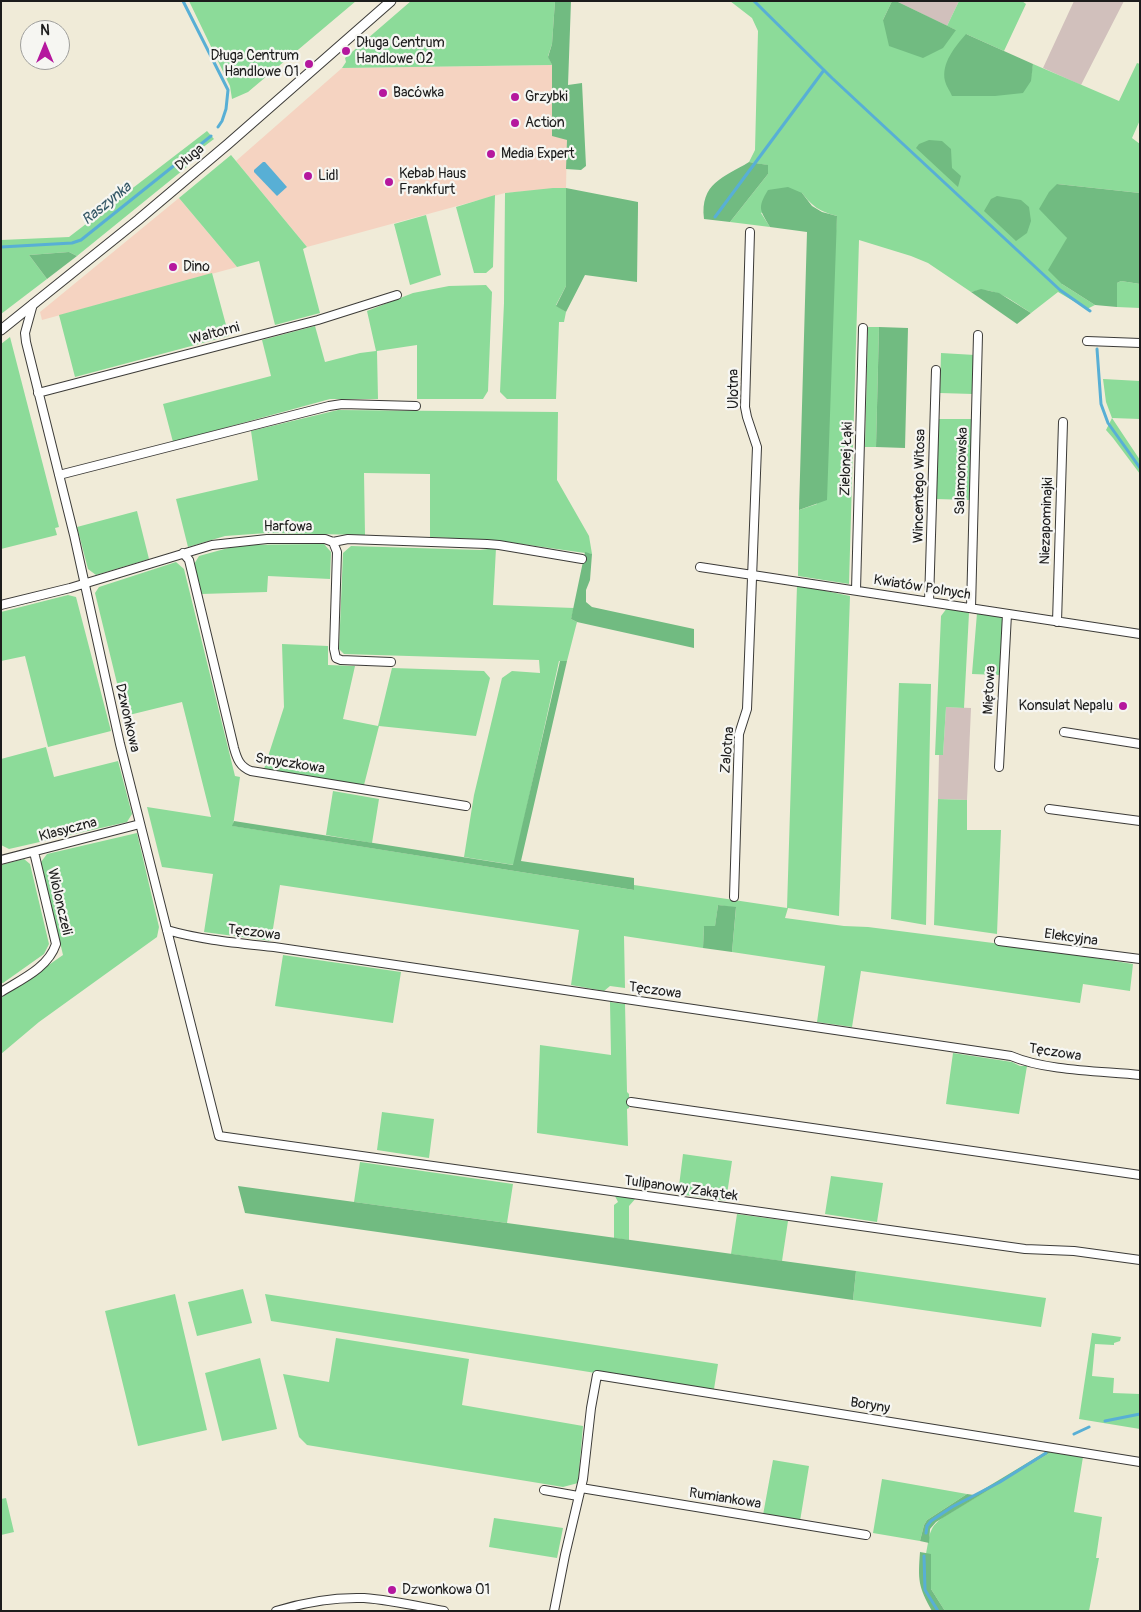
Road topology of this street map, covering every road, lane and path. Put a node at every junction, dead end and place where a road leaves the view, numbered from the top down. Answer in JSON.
{"nodes":[{"id":1,"x":391,"y":1,"type":"edge"},
{"id":2,"x":750,"y":232,"type":"dead end"},
{"id":3,"x":397,"y":294,"type":"dead end"},
{"id":4,"x":33,"y":304,"type":"junction"},
{"id":5,"x":863,"y":328,"type":"dead end"},
{"id":6,"x":1,"y":330,"type":"edge"},
{"id":7,"x":978,"y":335,"type":"dead end"},
{"id":8,"x":1087,"y":341,"type":"dead end"},
{"id":9,"x":1140,"y":344,"type":"edge"},
{"id":10,"x":936,"y":370,"type":"dead end"},
{"id":11,"x":38,"y":393,"type":"junction"},
{"id":12,"x":416,"y":406,"type":"dead end"},
{"id":13,"x":1063,"y":422,"type":"dead end"},
{"id":14,"x":59,"y":475,"type":"junction"},
{"id":15,"x":333,"y":542,"type":"junction"},
{"id":16,"x":183,"y":554,"type":"junction"},
{"id":17,"x":582,"y":559,"type":"dead end"},
{"id":18,"x":700,"y":567,"type":"dead end"},
{"id":19,"x":753,"y":575,"type":"junction"},
{"id":20,"x":84,"y":583,"type":"junction"},
{"id":21,"x":856,"y":590,"type":"junction"},
{"id":22,"x":930,"y":602,"type":"junction"},
{"id":23,"x":1,"y":605,"type":"edge"},
{"id":24,"x":971,"y":608,"type":"junction"},
{"id":25,"x":1007,"y":614,"type":"junction"},
{"id":26,"x":1057,"y":622,"type":"junction"},
{"id":27,"x":1140,"y":634,"type":"edge"},
{"id":28,"x":391,"y":662,"type":"dead end"},
{"id":29,"x":1064,"y":732,"type":"dead end"},
{"id":30,"x":1140,"y":744,"type":"edge"},
{"id":31,"x":999,"y":767,"type":"dead end"},
{"id":32,"x":466,"y":806,"type":"dead end"},
{"id":33,"x":1049,"y":809,"type":"dead end"},
{"id":34,"x":1140,"y":822,"type":"edge"},
{"id":35,"x":140,"y":824,"type":"junction"},
{"id":36,"x":34,"y":852,"type":"junction"},
{"id":37,"x":1,"y":860,"type":"edge"},
{"id":38,"x":734,"y":897,"type":"dead end"},
{"id":39,"x":167,"y":930,"type":"junction"},
{"id":40,"x":999,"y":941,"type":"dead end"},
{"id":41,"x":1140,"y":959,"type":"edge"},
{"id":42,"x":1,"y":992,"type":"edge"},
{"id":43,"x":1140,"y":1075,"type":"edge"},
{"id":44,"x":631,"y":1102,"type":"dead end"},
{"id":45,"x":219,"y":1136,"type":"joint"},
{"id":46,"x":1140,"y":1175,"type":"edge"},
{"id":47,"x":1140,"y":1260,"type":"edge"},
{"id":48,"x":1140,"y":1462,"type":"edge"},
{"id":49,"x":581,"y":1488,"type":"junction"},
{"id":50,"x":544,"y":1490,"type":"dead end"},
{"id":51,"x":578,"y":1496,"type":"junction"},
{"id":52,"x":866,"y":1535,"type":"dead end"},
{"id":53,"x":276,"y":1611,"type":"edge"},
{"id":54,"x":444,"y":1611,"type":"edge"},
{"id":55,"x":554,"y":1611,"type":"edge"}],
"edges":[{"from":1,"to":4,"type":"street","name":"Długa"},
{"from":2,"to":19,"type":"street","name":"Ulotna"},
{"from":3,"to":11,"type":"street","name":"Waltorni"},
{"from":4,"to":6,"type":"street","name":"Długa"},
{"from":4,"to":11,"type":"street","name":"Dzwonkowa"},
{"from":5,"to":21,"type":"street","name":"Zielonej Łąki"},
{"from":7,"to":24,"type":"street","name":"Salamonowska"},
{"from":8,"to":9,"type":"street"},
{"from":10,"to":22,"type":"street","name":"Wincentego Witosa"},
{"from":11,"to":14,"type":"street","name":"Dzwonkowa"},
{"from":12,"to":14,"type":"street"},
{"from":13,"to":26,"type":"street","name":"Niezapominajki"},
{"from":14,"to":20,"type":"street","name":"Dzwonkowa"},
{"from":15,"to":16,"type":"street","name":"Harfowa"},
{"from":15,"to":17,"type":"street","name":"Harfowa"},
{"from":15,"to":28,"type":"street"},
{"from":16,"to":20,"type":"street","name":"Harfowa"},
{"from":16,"to":32,"type":"street","name":"Smyczkowa"},
{"from":18,"to":19,"type":"street","name":"Kwiatów Polnych"},
{"from":19,"to":21,"type":"street","name":"Kwiatów Polnych"},
{"from":19,"to":38,"type":"street","name":"Zalotna"},
{"from":20,"to":23,"type":"street","name":"Harfowa"},
{"from":20,"to":35,"type":"street","name":"Dzwonkowa"},
{"from":21,"to":22,"type":"street","name":"Kwiatów Polnych"},
{"from":22,"to":24,"type":"street","name":"Kwiatów Polnych"},
{"from":24,"to":25,"type":"street","name":"Kwiatów Polnych"},
{"from":25,"to":26,"type":"street","name":"Kwiatów Polnych"},
{"from":25,"to":31,"type":"street","name":"Miętowa"},
{"from":26,"to":27,"type":"street","name":"Kwiatów Polnych"},
{"from":29,"to":30,"type":"street"},
{"from":33,"to":34,"type":"street"},
{"from":35,"to":36,"type":"street","name":"Klasyczna"},
{"from":35,"to":39,"type":"street","name":"Dzwonkowa"},
{"from":36,"to":37,"type":"street","name":"Klasyczna"},
{"from":36,"to":42,"type":"street","name":"Wiolonczeli"},
{"from":39,"to":43,"type":"street","name":"Tęczowa"},
{"from":39,"to":45,"type":"street","name":"Dzwonkowa"},
{"from":40,"to":41,"type":"street","name":"Elekcyjna"},
{"from":44,"to":46,"type":"street"},
{"from":45,"to":47,"type":"street","name":"Tulipanowy Zakątek"},
{"from":48,"to":49,"type":"street","name":"Boryny"},
{"from":49,"to":51,"type":"street"},
{"from":49,"to":52,"type":"street","name":"Rumiankowa"},
{"from":50,"to":51,"type":"street"},
{"from":51,"to":55,"type":"street"},
{"from":53,"to":54,"type":"street"}]}
